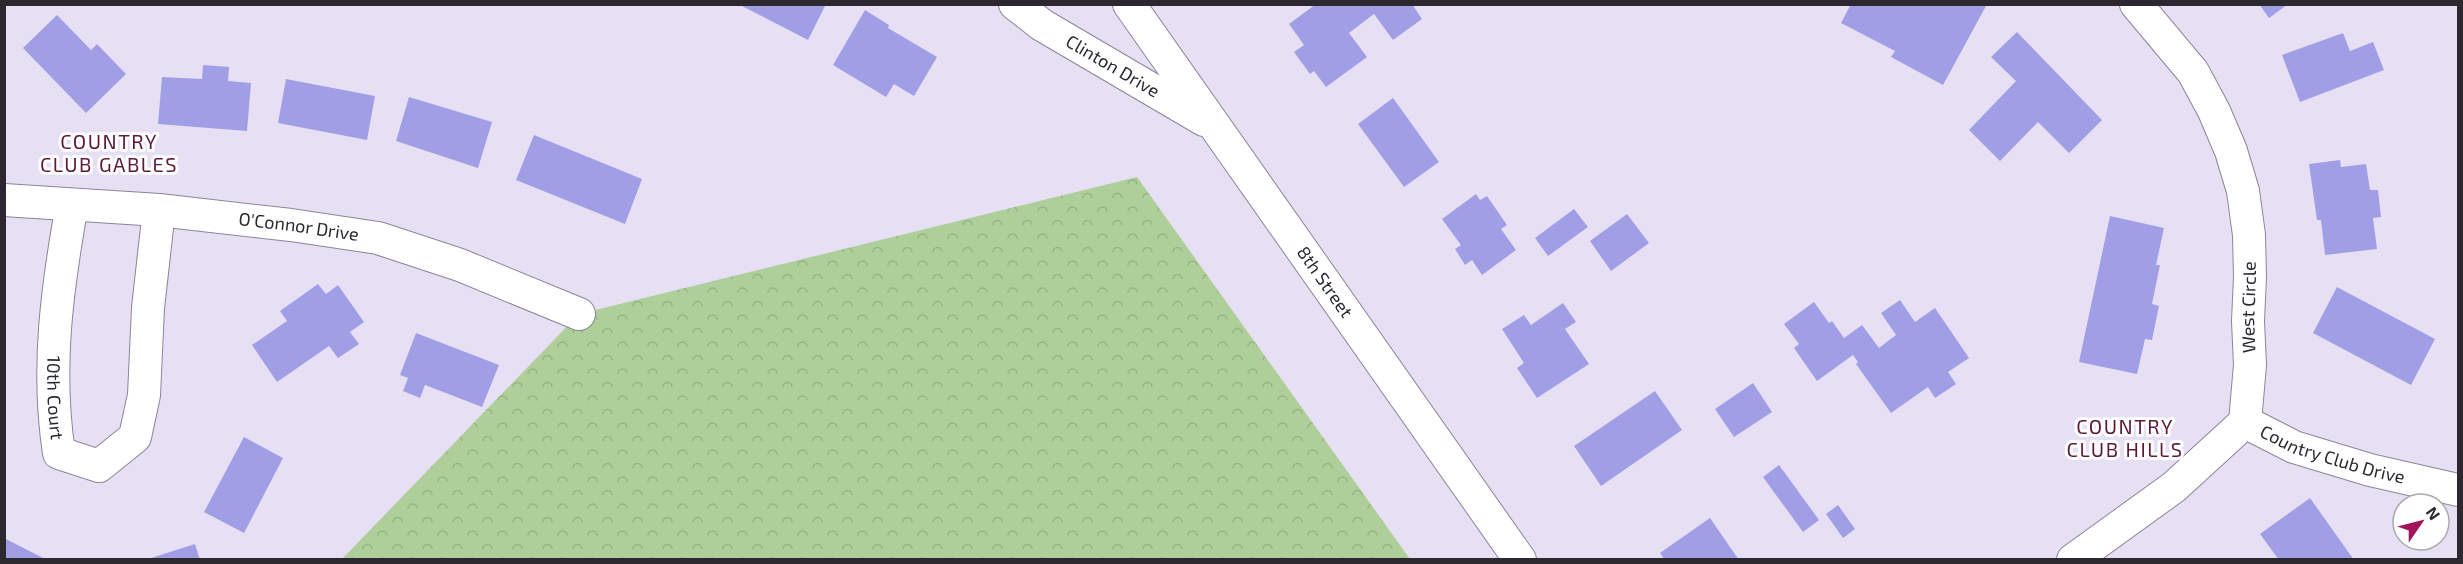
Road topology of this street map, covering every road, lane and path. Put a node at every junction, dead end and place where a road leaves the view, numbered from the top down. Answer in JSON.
{"nodes":[{"id":1,"x":1015,"y":4,"type":"edge"},
{"id":2,"x":1129,"y":4,"type":"edge"},
{"id":3,"x":2136,"y":4,"type":"edge"},
{"id":4,"x":1212,"y":125,"type":"junction"},
{"id":5,"x":4,"y":200,"type":"edge"},
{"id":6,"x":72,"y":205,"type":"junction"},
{"id":7,"x":159,"y":210,"type":"junction"},
{"id":8,"x":579,"y":314,"type":"dead end"},
{"id":9,"x":2245,"y":422,"type":"junction"},
{"id":10,"x":2458,"y":490,"type":"edge"},
{"id":11,"x":1520,"y":560,"type":"edge"},
{"id":12,"x":2073,"y":560,"type":"edge"}],
"edges":[{"from":1,"to":4,"type":"street","name":"Clinton Drive"},
{"from":2,"to":4,"type":"street","name":"8th Street"},
{"from":3,"to":9,"type":"street","name":"West Circle"},
{"from":4,"to":11,"type":"street","name":"8th Street"},
{"from":5,"to":6,"type":"street","name":"O'Connor Drive"},
{"from":6,"to":7,"type":"street","name":"O'Connor Drive"},
{"from":6,"to":7,"type":"street","name":"10th Court"},
{"from":7,"to":8,"type":"street","name":"O'Connor Drive"},
{"from":9,"to":10,"type":"street","name":"Country Club Drive"},
{"from":9,"to":12,"type":"street"}]}
